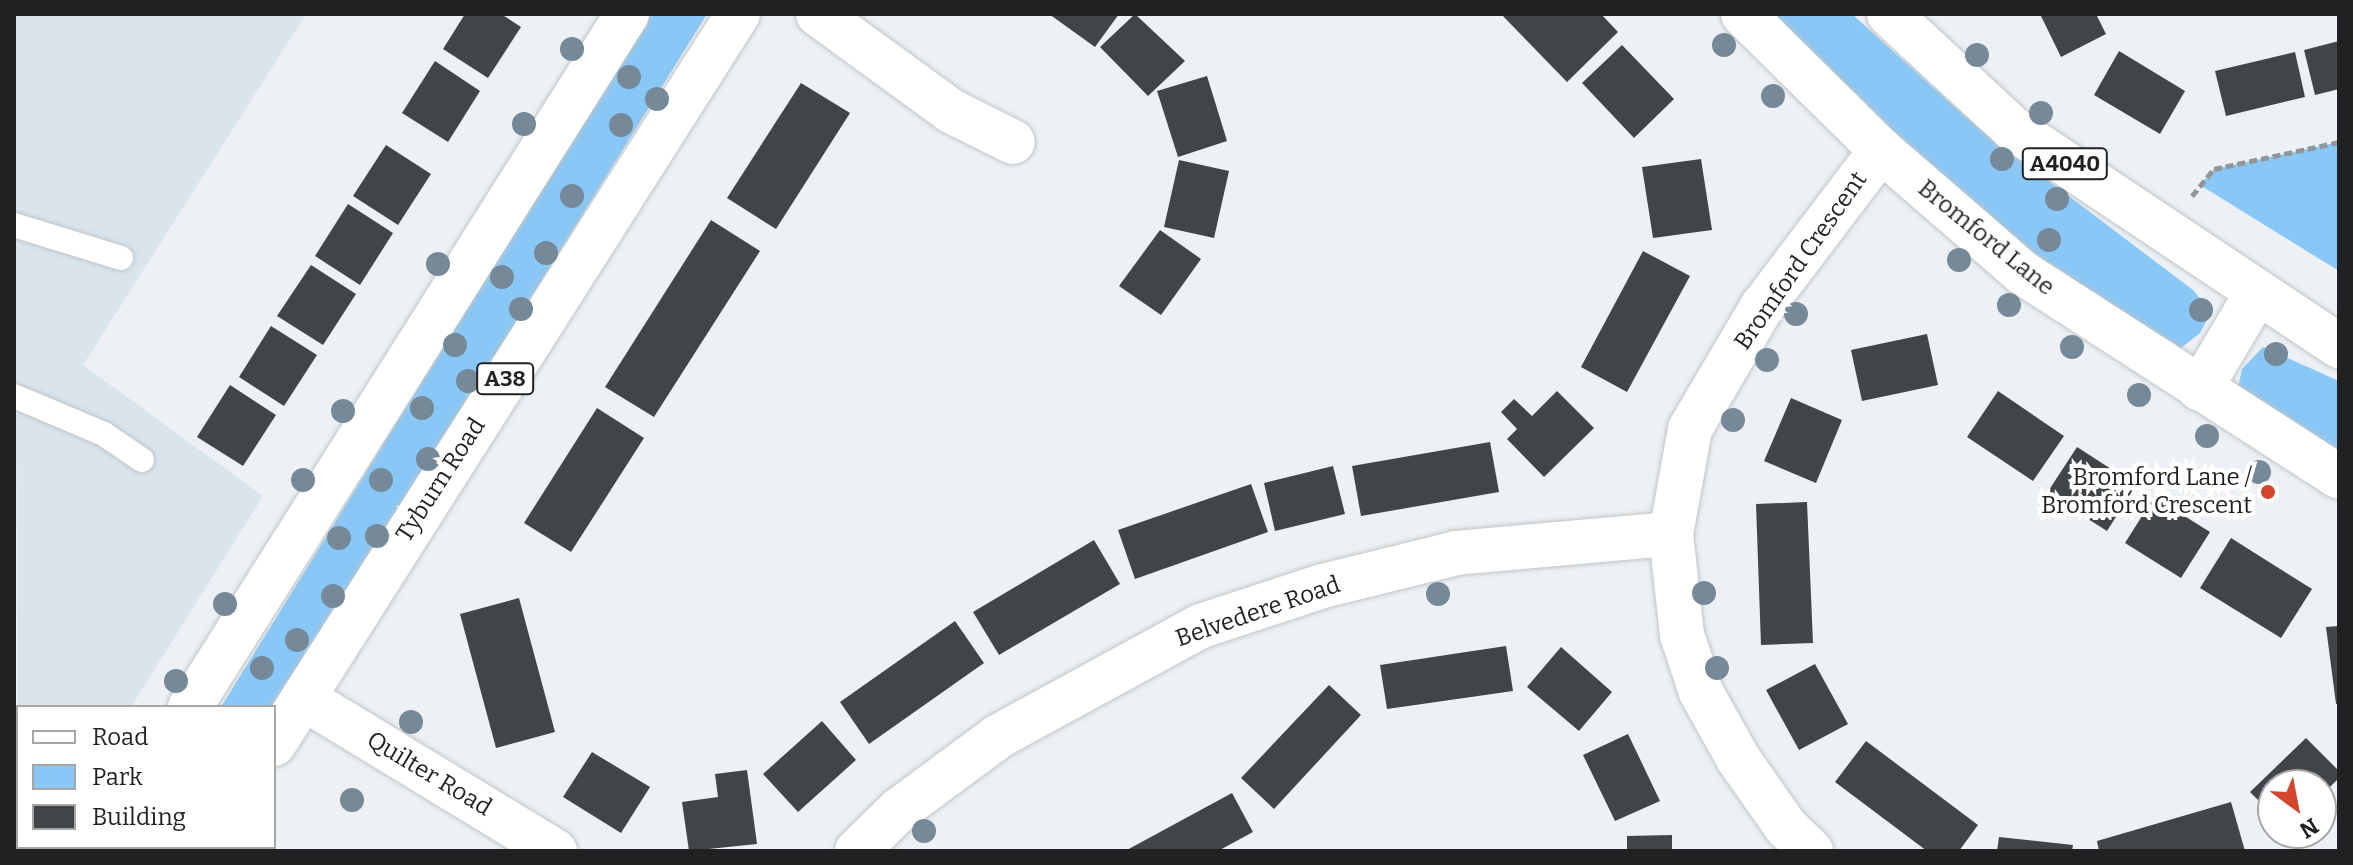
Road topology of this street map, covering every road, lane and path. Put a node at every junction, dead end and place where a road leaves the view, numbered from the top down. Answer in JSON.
{"nodes":[{"id":1,"x":627,"y":14,"type":"edge"},
{"id":2,"x":738,"y":14,"type":"edge"},
{"id":3,"x":818,"y":14,"type":"edge"},
{"id":4,"x":1743,"y":14,"type":"edge"},
{"id":5,"x":1889,"y":14,"type":"edge"},
{"id":6,"x":1013,"y":142,"type":"dead end"},
{"id":7,"x":2339,"y":142,"type":"edge"},
{"id":8,"x":1881,"y":150,"type":"junction"},
{"id":9,"x":14,"y":225,"type":"edge"},
{"id":10,"x":2164,"y":231,"type":"junction"},
{"id":11,"x":121,"y":258,"type":"dead end"},
{"id":12,"x":2257,"y":293,"type":"junction"},
{"id":13,"x":2339,"y":346,"type":"edge"},
{"id":14,"x":2200,"y":389,"type":"junction"},
{"id":15,"x":14,"y":396,"type":"edge"},
{"id":16,"x":142,"y":460,"type":"dead end"},
{"id":17,"x":2339,"y":477,"type":"edge"},
{"id":18,"x":1671,"y":534,"type":"junction"},
{"id":19,"x":303,"y":698,"type":"junction"},
{"id":20,"x":191,"y":705,"type":"edge"},
{"id":21,"x":276,"y":741,"type":"edge"},
{"id":22,"x":555,"y":851,"type":"edge"},
{"id":23,"x":857,"y":851,"type":"edge"},
{"id":24,"x":1811,"y":851,"type":"edge"}],
"edges":[{"from":1,"to":20,"type":"main road"},
{"from":2,"to":19,"type":"main road","name":"Tyburn Road","number":"A38"},
{"from":3,"to":6,"type":"main road"},
{"from":4,"to":8,"type":"main road","name":"Bromford Lane"},
{"from":5,"to":10,"type":"main road","number":"A4040"},
{"from":7,"to":10,"type":"path"},
{"from":8,"to":14,"type":"main road","name":"Bromford Lane"},
{"from":8,"to":18,"type":"main road","name":"Bromford Crescent"},
{"from":9,"to":11,"type":"lane"},
{"from":10,"to":12,"type":"main road","number":"A4040"},
{"from":12,"to":13,"type":"main road","number":"A4040"},
{"from":12,"to":14,"type":"main road"},
{"from":14,"to":17,"type":"main road","name":"Bromford Lane"},
{"from":15,"to":16,"type":"lane"},
{"from":18,"to":23,"type":"main road","name":"Belvedere Road"},
{"from":18,"to":24,"type":"main road","name":"Bromford Crescent"},
{"from":19,"to":21,"type":"main road","name":"Tyburn Road","number":"A38"},
{"from":19,"to":22,"type":"main road","name":"Quilter Road"}]}
